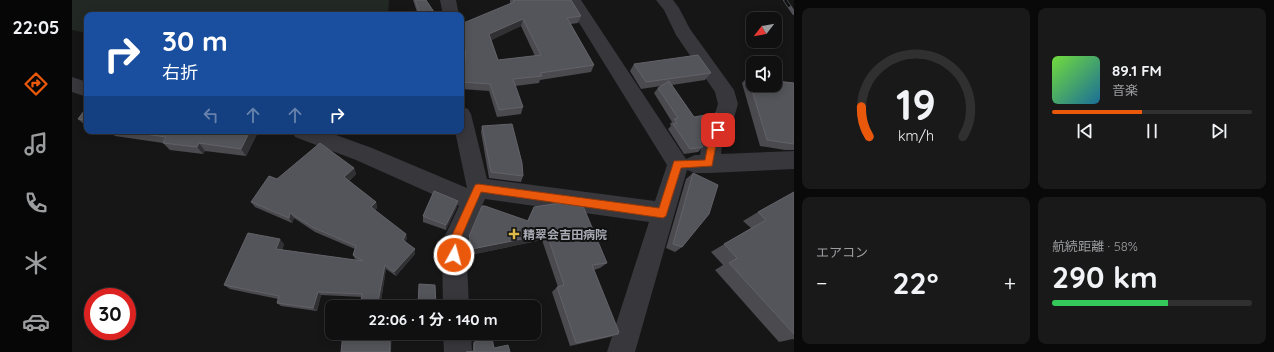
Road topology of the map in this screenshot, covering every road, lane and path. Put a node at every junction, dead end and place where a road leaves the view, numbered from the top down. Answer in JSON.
{"nodes":[{"id":1,"x":448,"y":0,"type":"edge"},
{"id":2,"x":573,"y":0,"type":"edge"},
{"id":3,"x":664,"y":0,"type":"edge"},
{"id":4,"x":450,"y":12,"type":"edge"},
{"id":5,"x":72,"y":84,"type":"edge"},
{"id":6,"x":84,"y":89,"type":"edge"},
{"id":7,"x":464,"y":131,"type":"edge"},
{"id":8,"x":310,"y":134,"type":"edge"},
{"id":9,"x":794,"y":160,"type":"edge"},
{"id":10,"x":678,"y":164,"type":"junction"},
{"id":11,"x":709,"y":164,"type":"junction"},
{"id":12,"x":475,"y":194,"type":"junction"},
{"id":13,"x":663,"y":213,"type":"junction"},
{"id":14,"x":456,"y":300,"type":"edge"},
{"id":15,"x":457,"y":340,"type":"edge"},
{"id":16,"x":458,"y":352,"type":"edge"},
{"id":17,"x":621,"y":352,"type":"edge"}],
"edges":[{"from":1,"to":4,"type":"street"},
{"from":2,"to":10,"type":"street"},
{"from":3,"to":11,"type":"street"},
{"from":5,"to":6,"type":"street"},
{"from":7,"to":12,"type":"street"},
{"from":8,"to":12,"type":"street"},
{"from":9,"to":11,"type":"street"},
{"from":10,"to":11,"type":"street"},
{"from":10,"to":13,"type":"street"},
{"from":12,"to":13,"type":"street"},
{"from":12,"to":14,"type":"street"},
{"from":13,"to":17,"type":"street"},
{"from":15,"to":16,"type":"street"}]}
